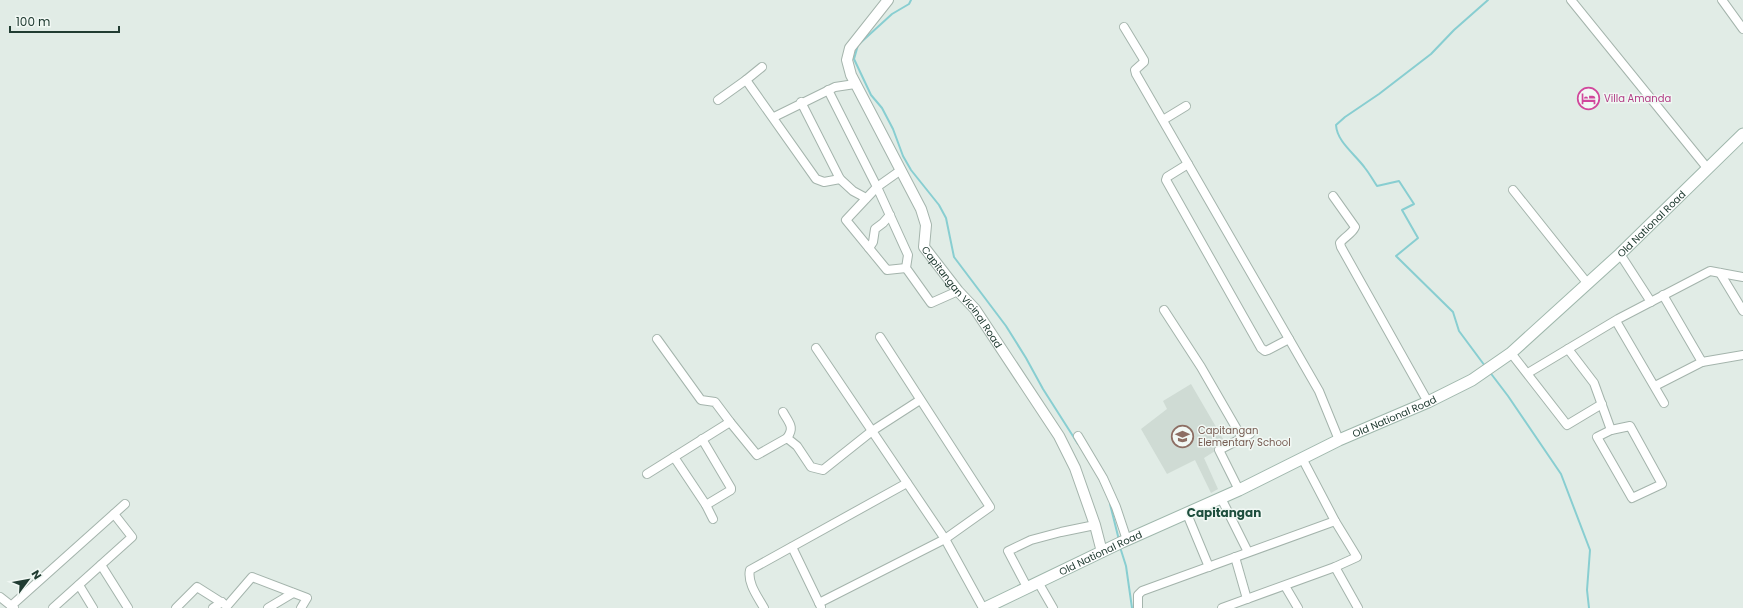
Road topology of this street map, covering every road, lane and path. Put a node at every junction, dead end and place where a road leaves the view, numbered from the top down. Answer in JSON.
{"nodes":[{"id":1,"x":888,"y":0,"type":"edge"},
{"id":2,"x":1571,"y":0,"type":"edge"},
{"id":3,"x":1722,"y":0,"type":"edge"},
{"id":4,"x":1124,"y":27,"type":"dead end"},
{"id":5,"x":1743,"y":29,"type":"edge"},
{"id":6,"x":762,"y":67,"type":"dead end"},
{"id":7,"x":746,"y":80,"type":"junction"},
{"id":8,"x":855,"y":84,"type":"junction"},
{"id":9,"x":828,"y":90,"type":"junction"},
{"id":10,"x":718,"y":100,"type":"dead end"},
{"id":11,"x":801,"y":102,"type":"junction"},
{"id":12,"x":1186,"y":106,"type":"dead end"},
{"id":13,"x":774,"y":117,"type":"junction"},
{"id":14,"x":1163,"y":120,"type":"junction"},
{"id":15,"x":1743,"y":134,"type":"edge"},
{"id":16,"x":1188,"y":164,"type":"junction"},
{"id":17,"x":1708,"y":169,"type":"junction"},
{"id":18,"x":901,"y":170,"type":"junction"},
{"id":19,"x":840,"y":178,"type":"junction"},
{"id":20,"x":877,"y":187,"type":"junction"},
{"id":21,"x":1513,"y":190,"type":"dead end"},
{"id":22,"x":1334,"y":196,"type":"dead end"},
{"id":23,"x":866,"y":198,"type":"junction"},
{"id":24,"x":890,"y":215,"type":"junction"},
{"id":25,"x":869,"y":248,"type":"junction"},
{"id":26,"x":1620,"y":254,"type":"junction"},
{"id":27,"x":906,"y":268,"type":"junction"},
{"id":28,"x":1720,"y":273,"type":"junction"},
{"id":29,"x":1743,"y":277,"type":"edge"},
{"id":30,"x":1588,"y":284,"type":"junction"},
{"id":31,"x":958,"y":291,"type":"junction"},
{"id":32,"x":1663,"y":296,"type":"junction"},
{"id":33,"x":1651,"y":302,"type":"junction"},
{"id":34,"x":1164,"y":310,"type":"dead end"},
{"id":35,"x":1743,"y":311,"type":"edge"},
{"id":36,"x":1616,"y":321,"type":"junction"},
{"id":37,"x":880,"y":337,"type":"dead end"},
{"id":38,"x":657,"y":339,"type":"dead end"},
{"id":39,"x":1289,"y":339,"type":"junction"},
{"id":40,"x":816,"y":348,"type":"dead end"},
{"id":41,"x":1568,"y":350,"type":"junction"},
{"id":42,"x":1511,"y":353,"type":"junction"},
{"id":43,"x":1743,"y":355,"type":"edge"},
{"id":44,"x":1702,"y":362,"type":"junction"},
{"id":45,"x":1528,"y":373,"type":"junction"},
{"id":46,"x":1655,"y":386,"type":"junction"},
{"id":47,"x":920,"y":400,"type":"junction"},
{"id":48,"x":1428,"y":402,"type":"junction"},
{"id":49,"x":1664,"y":403,"type":"dead end"},
{"id":50,"x":1602,"y":404,"type":"junction"},
{"id":51,"x":784,"y":412,"type":"dead end"},
{"id":52,"x":730,"y":422,"type":"junction"},
{"id":53,"x":1611,"y":430,"type":"junction"},
{"id":54,"x":872,"y":431,"type":"junction"},
{"id":55,"x":1250,"y":434,"type":"dead end"},
{"id":56,"x":1078,"y":436,"type":"dead end"},
{"id":57,"x":787,"y":438,"type":"junction"},
{"id":58,"x":1242,"y":438,"type":"junction"},
{"id":59,"x":702,"y":439,"type":"junction"},
{"id":60,"x":1339,"y":440,"type":"junction"},
{"id":61,"x":674,"y":457,"type":"junction"},
{"id":62,"x":1302,"y":458,"type":"junction"},
{"id":63,"x":647,"y":474,"type":"dead end"},
{"id":64,"x":907,"y":483,"type":"junction"},
{"id":65,"x":1239,"y":490,"type":"junction"},
{"id":66,"x":1221,"y":498,"type":"junction"},
{"id":67,"x":125,"y":504,"type":"dead end"},
{"id":68,"x":706,"y":504,"type":"junction"},
{"id":69,"x":114,"y":514,"type":"junction"},
{"id":70,"x":1187,"y":514,"type":"junction"},
{"id":71,"x":713,"y":519,"type":"dead end"},
{"id":72,"x":1335,"y":521,"type":"junction"},
{"id":73,"x":1095,"y":525,"type":"junction"},
{"id":74,"x":945,"y":539,"type":"junction"},
{"id":75,"x":1121,"y":543,"type":"junction"},
{"id":76,"x":792,"y":547,"type":"junction"},
{"id":77,"x":1102,"y":552,"type":"junction"},
{"id":78,"x":1248,"y":552,"type":"junction"},
{"id":79,"x":1234,"y":557,"type":"junction"},
{"id":80,"x":101,"y":565,"type":"junction"},
{"id":81,"x":1209,"y":567,"type":"junction"},
{"id":82,"x":1335,"y":567,"type":"junction"},
{"id":83,"x":1038,"y":582,"type":"junction"},
{"id":84,"x":78,"y":585,"type":"junction"},
{"id":85,"x":1285,"y":586,"type":"junction"},
{"id":86,"x":1027,"y":587,"type":"junction"},
{"id":87,"x":292,"y":593,"type":"junction"},
{"id":88,"x":0,"y":597,"type":"edge"},
{"id":89,"x":1247,"y":599,"type":"junction"},
{"id":90,"x":222,"y":602,"type":"junction"},
{"id":91,"x":57,"y":606,"type":"edge"},
{"id":92,"x":820,"y":606,"type":"edge"},
{"id":93,"x":12,"y":607,"type":"edge"},
{"id":94,"x":93,"y":608,"type":"edge"},
{"id":95,"x":128,"y":608,"type":"edge"},
{"id":96,"x":176,"y":608,"type":"edge"},
{"id":97,"x":213,"y":608,"type":"edge"},
{"id":98,"x":268,"y":608,"type":"edge"},
{"id":99,"x":301,"y":608,"type":"edge"},
{"id":100,"x":764,"y":608,"type":"edge"},
{"id":101,"x":984,"y":608,"type":"edge"},
{"id":102,"x":1053,"y":608,"type":"edge"},
{"id":103,"x":1138,"y":608,"type":"edge"},
{"id":104,"x":1222,"y":608,"type":"edge"},
{"id":105,"x":1298,"y":608,"type":"edge"},
{"id":106,"x":1358,"y":608,"type":"edge"}],
"edges":[{"from":1,"to":8,"type":"street","name":"Capitangan Vicinal Road"},
{"from":2,"to":17,"type":"street"},
{"from":3,"to":5,"type":"street"},
{"from":4,"to":14,"type":"street"},
{"from":6,"to":7,"type":"street"},
{"from":7,"to":10,"type":"street"},
{"from":7,"to":13,"type":"street"},
{"from":8,"to":9,"type":"street"},
{"from":8,"to":18,"type":"street","name":"Capitangan Vicinal Road"},
{"from":9,"to":11,"type":"street"},
{"from":9,"to":20,"type":"street"},
{"from":11,"to":13,"type":"street"},
{"from":11,"to":19,"type":"street"},
{"from":12,"to":14,"type":"street"},
{"from":13,"to":19,"type":"street"},
{"from":14,"to":16,"type":"street"},
{"from":15,"to":17,"type":"main road","name":"Old National Road"},
{"from":16,"to":39,"type":"street"},
{"from":16,"to":39,"type":"street"},
{"from":17,"to":26,"type":"main road","name":"Old National Road"},
{"from":18,"to":20,"type":"street"},
{"from":18,"to":31,"type":"street","name":"Capitangan Vicinal Road"},
{"from":19,"to":23,"type":"street"},
{"from":20,"to":23,"type":"street"},
{"from":20,"to":24,"type":"street"},
{"from":21,"to":30,"type":"street"},
{"from":22,"to":48,"type":"street"},
{"from":23,"to":25,"type":"street"},
{"from":24,"to":25,"type":"street"},
{"from":24,"to":27,"type":"street"},
{"from":25,"to":27,"type":"street"},
{"from":26,"to":30,"type":"main road","name":"Old National Road"},
{"from":26,"to":33,"type":"street"},
{"from":27,"to":31,"type":"street"},
{"from":28,"to":29,"type":"street"},
{"from":28,"to":32,"type":"street"},
{"from":28,"to":35,"type":"street"},
{"from":30,"to":42,"type":"main road","name":"Old National Road"},
{"from":31,"to":73,"type":"street","name":"Capitangan Vicinal Road"},
{"from":32,"to":33,"type":"street"},
{"from":32,"to":44,"type":"street"},
{"from":33,"to":36,"type":"street"},
{"from":34,"to":58,"type":"street"},
{"from":36,"to":41,"type":"street"},
{"from":36,"to":46,"type":"street"},
{"from":37,"to":47,"type":"street"},
{"from":38,"to":52,"type":"street"},
{"from":39,"to":60,"type":"street"},
{"from":40,"to":54,"type":"street"},
{"from":41,"to":45,"type":"street"},
{"from":41,"to":50,"type":"street"},
{"from":42,"to":45,"type":"street"},
{"from":42,"to":48,"type":"main road","name":"Old National Road"},
{"from":43,"to":44,"type":"street"},
{"from":44,"to":46,"type":"street"},
{"from":45,"to":50,"type":"street"},
{"from":46,"to":49,"type":"street"},
{"from":47,"to":54,"type":"street"},
{"from":47,"to":74,"type":"street"},
{"from":48,"to":60,"type":"main road","name":"Old National Road"},
{"from":50,"to":53,"type":"street"},
{"from":51,"to":57,"type":"street"},
{"from":52,"to":57,"type":"street"},
{"from":52,"to":59,"type":"street"},
{"from":53,"to":53,"type":"street"},
{"from":54,"to":57,"type":"street"},
{"from":54,"to":64,"type":"street"},
{"from":55,"to":58,"type":"street"},
{"from":56,"to":75,"type":"street"},
{"from":58,"to":65,"type":"street"},
{"from":59,"to":61,"type":"street"},
{"from":59,"to":68,"type":"street"},
{"from":60,"to":62,"type":"main road","name":"Old National Road"},
{"from":61,"to":63,"type":"street"},
{"from":61,"to":68,"type":"street"},
{"from":62,"to":65,"type":"main road","name":"Old National Road"},
{"from":62,"to":72,"type":"street"},
{"from":64,"to":74,"type":"street"},
{"from":64,"to":76,"type":"street"},
{"from":65,"to":66,"type":"main road","name":"Old National Road"},
{"from":66,"to":70,"type":"main road","name":"Old National Road"},
{"from":66,"to":78,"type":"street"},
{"from":67,"to":69,"type":"street"},
{"from":68,"to":71,"type":"street"},
{"from":69,"to":80,"type":"street"},
{"from":69,"to":93,"type":"street"},
{"from":70,"to":75,"type":"main road","name":"Old National Road"},
{"from":70,"to":81,"type":"street"},
{"from":72,"to":78,"type":"street"},
{"from":72,"to":82,"type":"street"},
{"from":73,"to":77,"type":"street","name":"Capitangan Vicinal Road"},
{"from":73,"to":86,"type":"street"},
{"from":74,"to":92,"type":"street"},
{"from":74,"to":101,"type":"street"},
{"from":75,"to":77,"type":"main road","name":"Old National Road"},
{"from":76,"to":92,"type":"street"},
{"from":76,"to":100,"type":"street"},
{"from":77,"to":83,"type":"main road","name":"Old National Road"},
{"from":78,"to":79,"type":"street"},
{"from":79,"to":81,"type":"street"},
{"from":79,"to":89,"type":"street"},
{"from":80,"to":84,"type":"street"},
{"from":80,"to":95,"type":"street"},
{"from":81,"to":103,"type":"street"},
{"from":82,"to":85,"type":"street"},
{"from":82,"to":106,"type":"street"},
{"from":83,"to":86,"type":"main road","name":"Old National Road"},
{"from":83,"to":102,"type":"street"},
{"from":84,"to":91,"type":"street"},
{"from":84,"to":94,"type":"street"},
{"from":85,"to":89,"type":"street"},
{"from":85,"to":105,"type":"street"},
{"from":86,"to":101,"type":"main road","name":"Old National Road"},
{"from":87,"to":90,"type":"street"},
{"from":87,"to":98,"type":"street"},
{"from":87,"to":99,"type":"street"},
{"from":88,"to":93,"type":"street"},
{"from":89,"to":104,"type":"street"},
{"from":90,"to":96,"type":"street"},
{"from":90,"to":97,"type":"street"}]}
